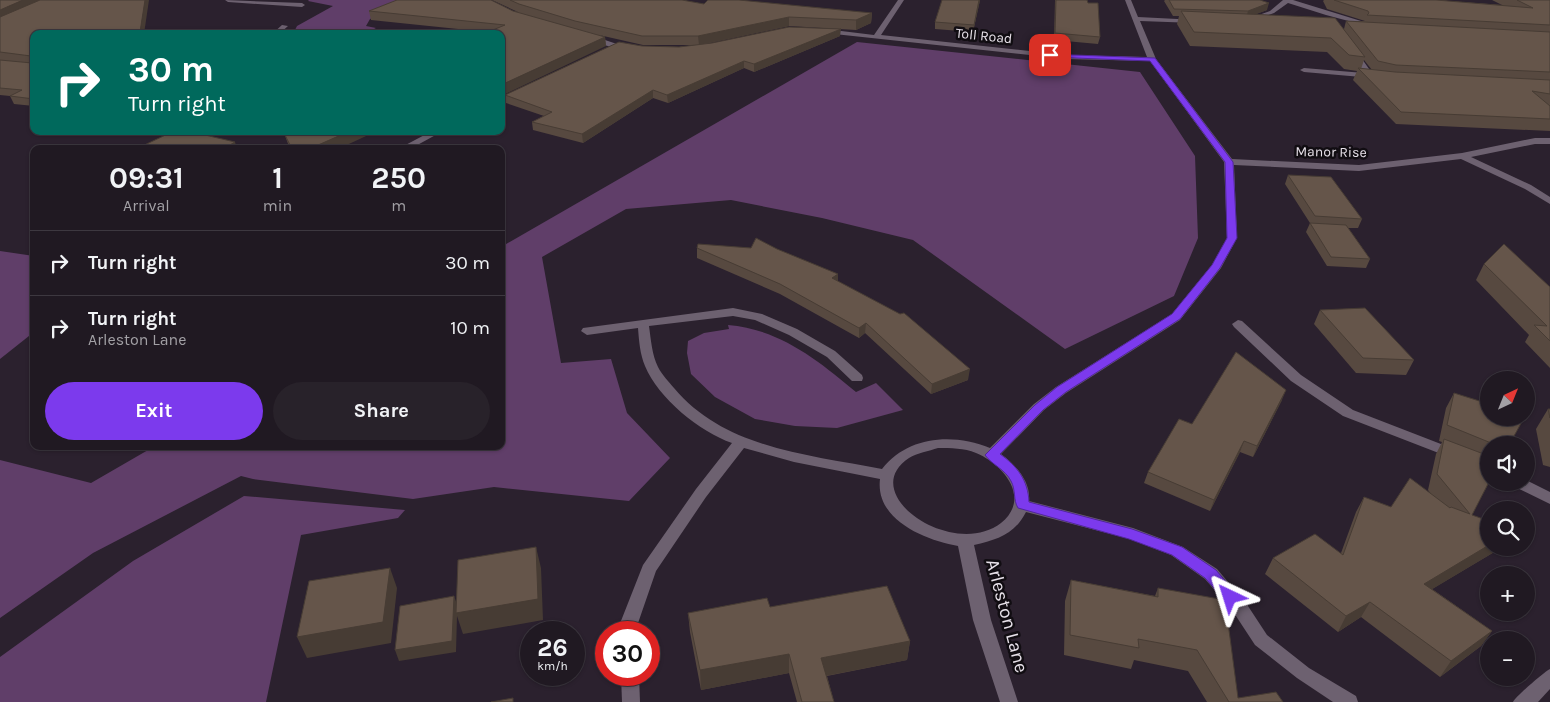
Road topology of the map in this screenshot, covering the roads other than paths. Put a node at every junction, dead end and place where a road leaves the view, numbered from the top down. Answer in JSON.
{"nodes":[{"id":1,"x":228,"y":0,"type":"edge"},
{"id":2,"x":901,"y":0,"type":"edge"},
{"id":3,"x":1128,"y":0,"type":"edge"},
{"id":4,"x":1287,"y":0,"type":"edge"},
{"id":5,"x":300,"y":3,"type":"edge"},
{"id":6,"x":1135,"y":19,"type":"junction"},
{"id":7,"x":1202,"y":21,"type":"edge"},
{"id":8,"x":1269,"y":23,"type":"edge"},
{"id":9,"x":284,"y":26,"type":"dead end"},
{"id":10,"x":1344,"y":28,"type":"edge"},
{"id":11,"x":280,"y":30,"type":"edge"},
{"id":12,"x":818,"y":31,"type":"edge"},
{"id":13,"x":580,"y":35,"type":"edge"},
{"id":14,"x":877,"y":36,"type":"junction"},
{"id":15,"x":1344,"y":41,"type":"edge"},
{"id":16,"x":616,"y":46,"type":"junction"},
{"id":17,"x":635,"y":50,"type":"edge"},
{"id":18,"x":607,"y":51,"type":"edge"},
{"id":19,"x":1152,"y":59,"type":"junction"},
{"id":20,"x":1304,"y":70,"type":"dead end"},
{"id":21,"x":528,"y":89,"type":"edge"},
{"id":22,"x":505,"y":99,"type":"edge"},
{"id":23,"x":431,"y":135,"type":"edge"},
{"id":24,"x":1550,"y":141,"type":"edge"},
{"id":25,"x":410,"y":145,"type":"edge"},
{"id":26,"x":1462,"y":156,"type":"junction"},
{"id":27,"x":1229,"y":162,"type":"junction"},
{"id":28,"x":1550,"y":201,"type":"edge"},
{"id":29,"x":642,"y":324,"type":"junction"},
{"id":30,"x":1238,"y":324,"type":"dead end"},
{"id":31,"x":587,"y":331,"type":"dead end"},
{"id":32,"x":857,"y":378,"type":"dead end"},
{"id":33,"x":740,"y":442,"type":"junction"},
{"id":34,"x":992,"y":455,"type":"junction"},
{"id":35,"x":1467,"y":459,"type":"edge"},
{"id":36,"x":886,"y":474,"type":"junction"},
{"id":37,"x":1535,"y":491,"type":"edge"},
{"id":38,"x":1550,"y":499,"type":"edge"},
{"id":39,"x":1022,"y":505,"type":"junction"},
{"id":40,"x":965,"y":540,"type":"junction"},
{"id":41,"x":630,"y":621,"type":"edge"},
{"id":42,"x":1550,"y":677,"type":"edge"},
{"id":43,"x":630,"y":686,"type":"edge"},
{"id":44,"x":631,"y":702,"type":"edge"},
{"id":45,"x":1009,"y":702,"type":"edge"},
{"id":46,"x":1349,"y":702,"type":"edge"},
{"id":47,"x":1522,"y":702,"type":"edge"}],
"edges":[{"from":1,"to":5,"type":"street"},
{"from":2,"to":14,"type":"street"},
{"from":3,"to":6,"type":"street"},
{"from":4,"to":8,"type":"street"},
{"from":4,"to":10,"type":"street"},
{"from":6,"to":7,"type":"street"},
{"from":6,"to":19,"type":"street"},
{"from":9,"to":11,"type":"street"},
{"from":12,"to":14,"type":"street","name":"Toll Road"},
{"from":13,"to":16,"type":"street"},
{"from":14,"to":19,"type":"street","name":"Toll Road"},
{"from":15,"to":20,"type":"street"},
{"from":16,"to":17,"type":"street"},
{"from":16,"to":18,"type":"street"},
{"from":19,"to":27,"type":"street"},
{"from":21,"to":22,"type":"street"},
{"from":23,"to":25,"type":"street"},
{"from":24,"to":26,"type":"street","name":"Manor Rise"},
{"from":26,"to":27,"type":"street","name":"Manor Rise"},
{"from":26,"to":28,"type":"street"},
{"from":27,"to":34,"type":"street"},
{"from":29,"to":31,"type":"street"},
{"from":29,"to":32,"type":"street"},
{"from":29,"to":33,"type":"street"},
{"from":30,"to":35,"type":"street"},
{"from":33,"to":36,"type":"street"},
{"from":33,"to":41,"type":"street"},
{"from":34,"to":36,"type":"street"},
{"from":34,"to":39,"type":"street"},
{"from":36,"to":40,"type":"street"},
{"from":37,"to":38,"type":"street"},
{"from":39,"to":40,"type":"street"},
{"from":39,"to":46,"type":"street"},
{"from":40,"to":45,"type":"street","name":"Arleston Lane"},
{"from":42,"to":47,"type":"street"},
{"from":43,"to":44,"type":"street"}]}
